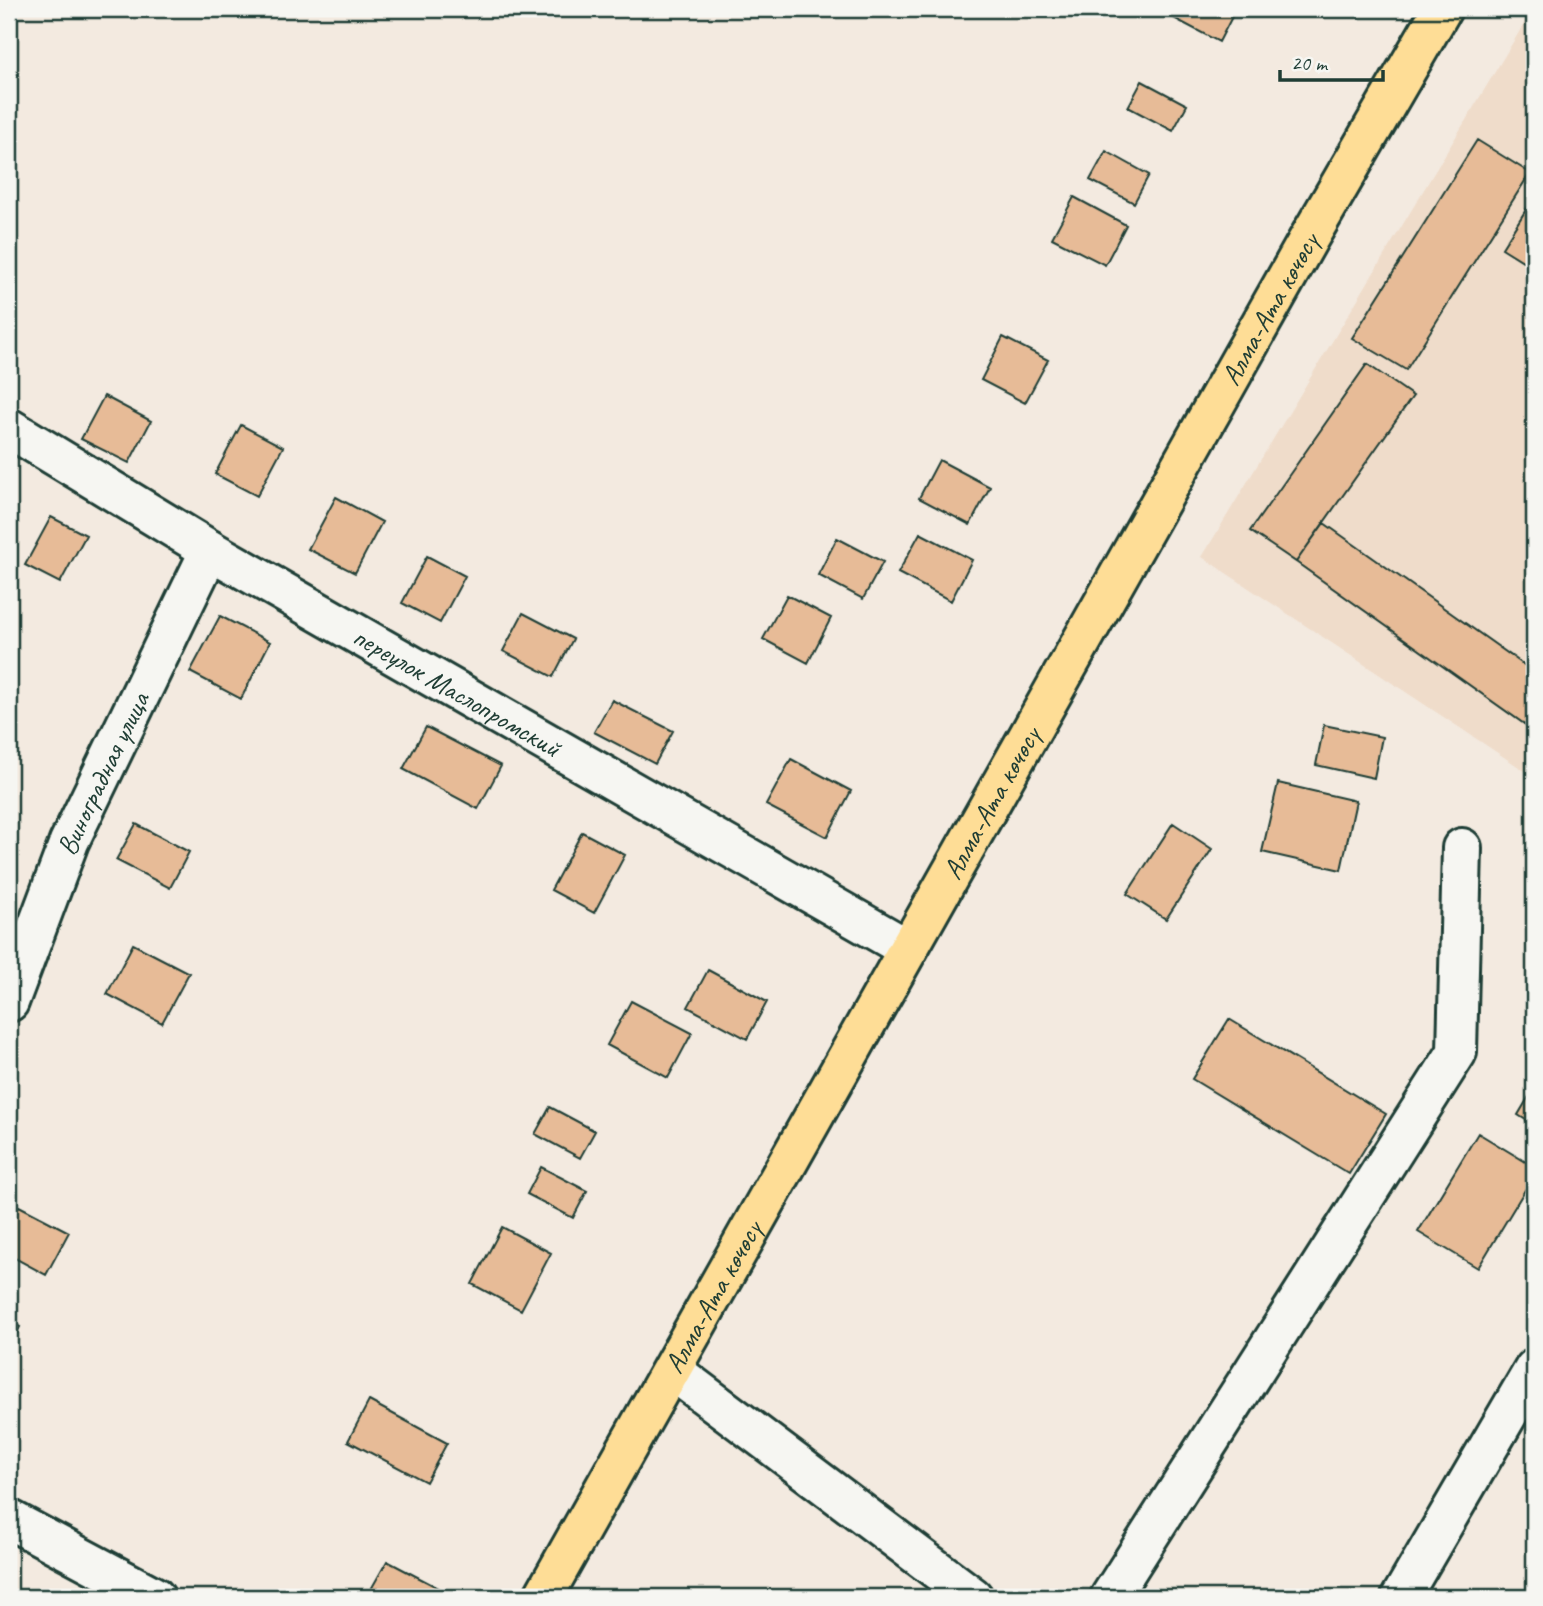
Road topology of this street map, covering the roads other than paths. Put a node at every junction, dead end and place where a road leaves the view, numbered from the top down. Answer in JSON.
{"nodes":[{"id":1,"x":1442,"y":9,"type":"edge"},
{"id":2,"x":9,"y":428,"type":"edge"},
{"id":3,"x":211,"y":550,"type":"junction"},
{"id":4,"x":1462,"y":848,"type":"dead end"},
{"id":5,"x":908,"y":949,"type":"junction"},
{"id":6,"x":9,"y":1002,"type":"edge"},
{"id":7,"x":1534,"y":1369,"type":"edge"},
{"id":8,"x":673,"y":1371,"type":"junction"},
{"id":9,"x":9,"y":1519,"type":"edge"},
{"id":10,"x":155,"y":1597,"type":"edge"},
{"id":11,"x":543,"y":1597,"type":"edge"},
{"id":12,"x":973,"y":1597,"type":"edge"},
{"id":13,"x":1110,"y":1597,"type":"edge"},
{"id":14,"x":1401,"y":1597,"type":"edge"}],
"edges":[{"from":1,"to":5,"type":"highway","name":"Алма-Ата көчөсү"},
{"from":2,"to":3,"type":"street","name":"переулок Маслопромский"},
{"from":3,"to":5,"type":"street","name":"переулок Маслопромский"},
{"from":3,"to":6,"type":"street","name":"Виноградная улица"},
{"from":4,"to":13,"type":"street"},
{"from":5,"to":8,"type":"highway","name":"Алма-Ата көчөсү"},
{"from":7,"to":14,"type":"street"},
{"from":8,"to":11,"type":"highway","name":"Алма-Ата көчөсү"},
{"from":8,"to":12,"type":"street"},
{"from":9,"to":10,"type":"street"}]}
